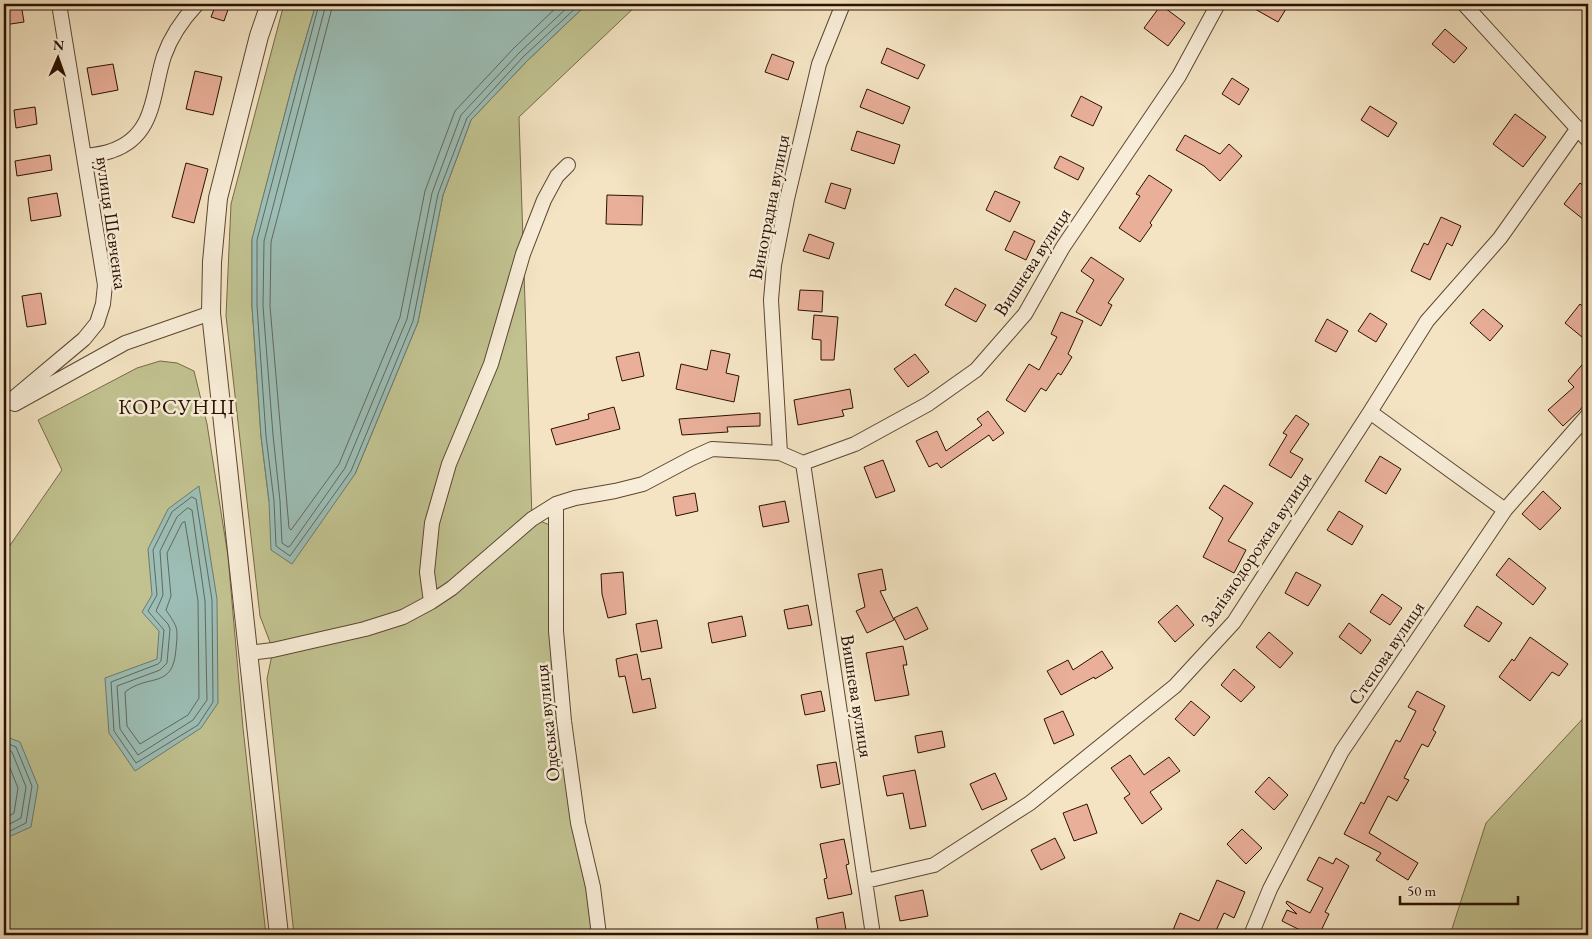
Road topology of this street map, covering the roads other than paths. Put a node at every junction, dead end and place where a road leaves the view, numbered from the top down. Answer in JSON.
{"nodes":[{"id":1,"x":59,"y":4,"type":"edge"},
{"id":2,"x":197,"y":4,"type":"edge"},
{"id":3,"x":270,"y":4,"type":"edge"},
{"id":4,"x":843,"y":4,"type":"edge"},
{"id":5,"x":1218,"y":4,"type":"edge"},
{"id":6,"x":1464,"y":4,"type":"edge"},
{"id":7,"x":1578,"y":128,"type":"junction"},
{"id":8,"x":1588,"y":140,"type":"edge"},
{"id":9,"x":84,"y":156,"type":"junction"},
{"id":10,"x":568,"y":165,"type":"dead end"},
{"id":11,"x":211,"y":314,"type":"junction"},
{"id":12,"x":4,"y":406,"type":"edge"},
{"id":13,"x":4,"y":411,"type":"edge"},
{"id":14,"x":1370,"y":412,"type":"junction"},
{"id":15,"x":1588,"y":414,"type":"edge"},
{"id":16,"x":780,"y":453,"type":"junction"},
{"id":17,"x":803,"y":463,"type":"junction"},
{"id":18,"x":556,"y":504,"type":"junction"},
{"id":19,"x":1505,"y":510,"type":"junction"},
{"id":20,"x":431,"y":602,"type":"junction"},
{"id":21,"x":249,"y":654,"type":"junction"},
{"id":22,"x":866,"y":881,"type":"junction"},
{"id":23,"x":279,"y":935,"type":"edge"},
{"id":24,"x":599,"y":935,"type":"edge"},
{"id":25,"x":873,"y":935,"type":"edge"},
{"id":26,"x":1251,"y":935,"type":"edge"}],
"edges":[{"from":1,"to":9,"type":"street","name":"вулиця Шевченка"},
{"from":2,"to":9,"type":"street"},
{"from":3,"to":11,"type":"street"},
{"from":4,"to":16,"type":"street","name":"Виноградна вулиця"},
{"from":5,"to":17,"type":"street","name":"Вишнева вулиця"},
{"from":6,"to":7,"type":"street"},
{"from":7,"to":8,"type":"street"},
{"from":7,"to":14,"type":"street","name":"Залізнодорожна вулиця"},
{"from":9,"to":12,"type":"street","name":"вулиця Шевченка"},
{"from":10,"to":20,"type":"street"},
{"from":11,"to":13,"type":"street"},
{"from":11,"to":21,"type":"street"},
{"from":14,"to":19,"type":"street"},
{"from":14,"to":22,"type":"street","name":"Залізнодорожна вулиця"},
{"from":15,"to":19,"type":"street","name":"Степова вулиця"},
{"from":16,"to":17,"type":"street"},
{"from":16,"to":18,"type":"street"},
{"from":17,"to":22,"type":"street","name":"Вишнева вулиця"},
{"from":18,"to":20,"type":"street"},
{"from":18,"to":24,"type":"street","name":"Одеська вулиця"},
{"from":19,"to":26,"type":"street","name":"Степова вулиця"},
{"from":20,"to":21,"type":"street"},
{"from":21,"to":23,"type":"street"},
{"from":22,"to":25,"type":"street","name":"Вишнева вулиця"}]}
